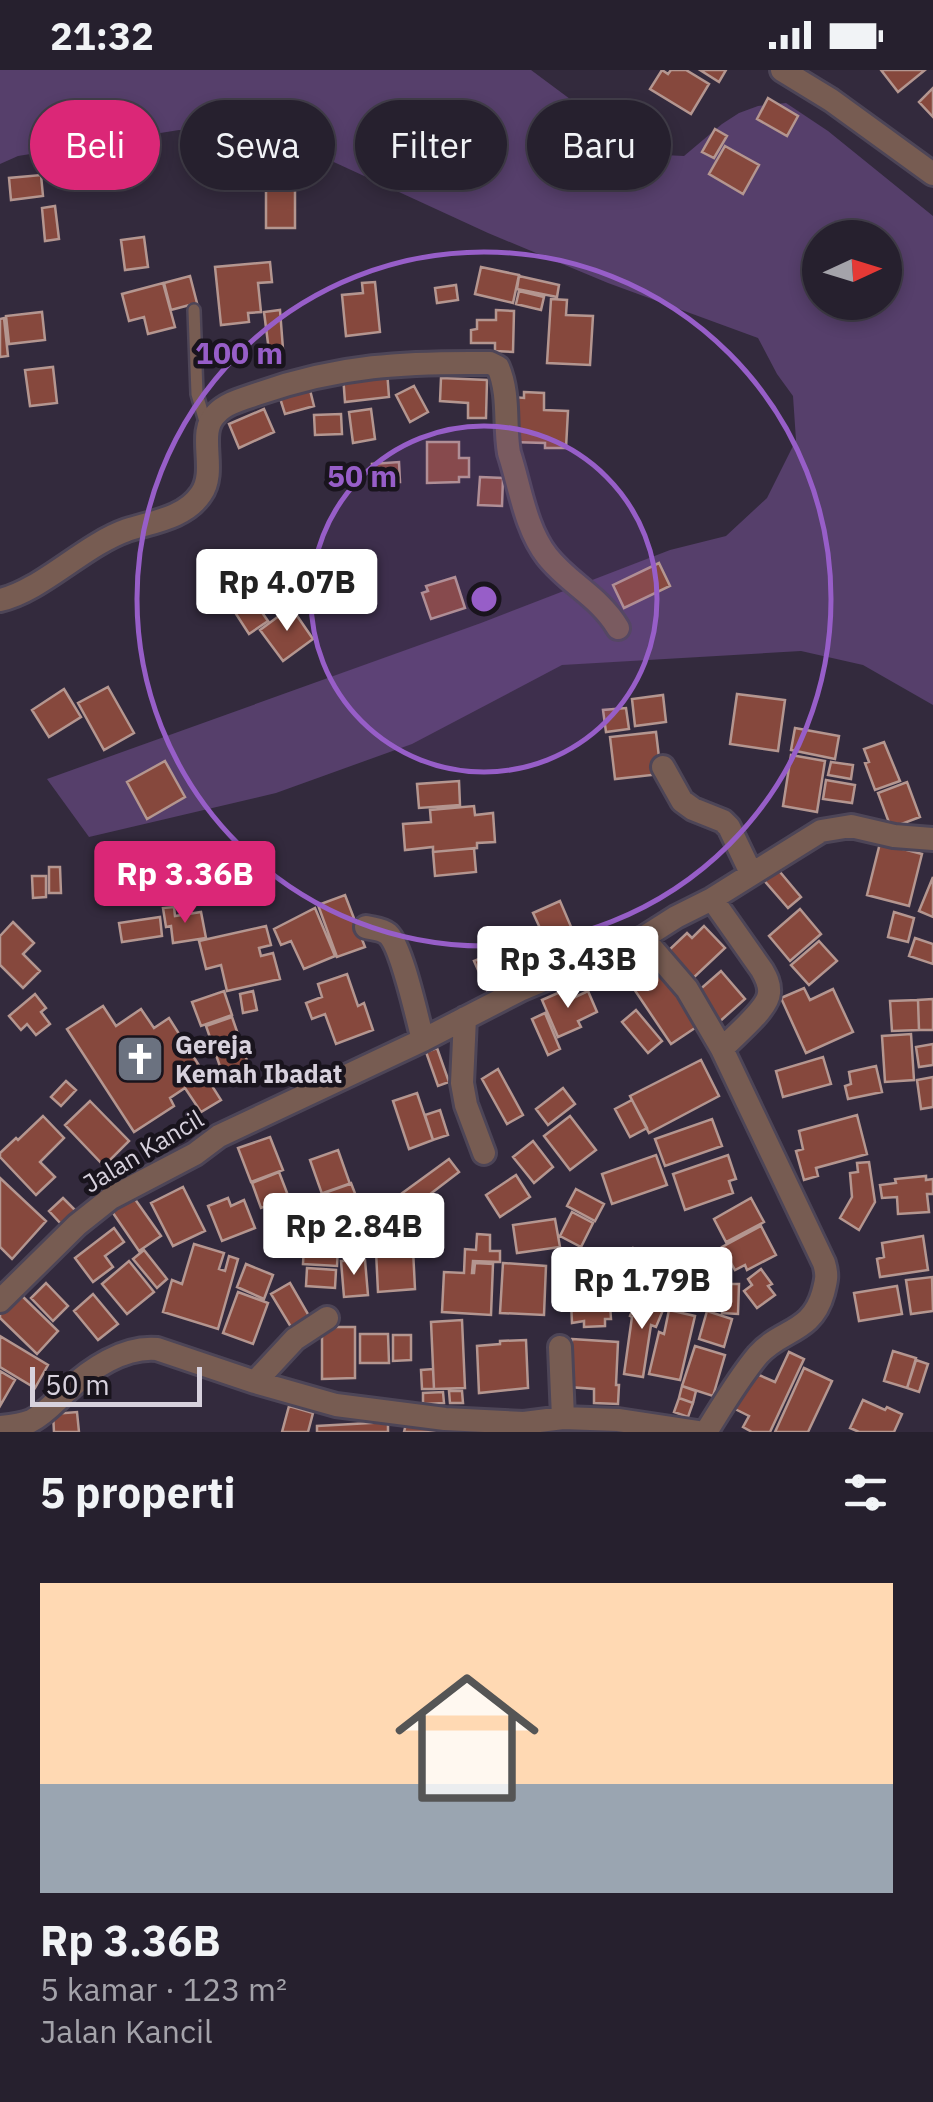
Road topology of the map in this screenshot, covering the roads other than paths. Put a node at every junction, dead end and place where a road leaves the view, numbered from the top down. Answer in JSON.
{"nodes":[{"id":1,"x":782,"y":70,"type":"edge"},
{"id":2,"x":933,"y":174,"type":"edge"},
{"id":3,"x":194,"y":310,"type":"dead end"},
{"id":4,"x":207,"y":430,"type":"junction"},
{"id":5,"x":0,"y":600,"type":"edge"},
{"id":6,"x":618,"y":628,"type":"dead end"},
{"id":7,"x":663,"y":767,"type":"dead end"},
{"id":8,"x":933,"y":839,"type":"edge"},
{"id":9,"x":751,"y":873,"type":"junction"},
{"id":10,"x":712,"y":899,"type":"junction"},
{"id":11,"x":366,"y":927,"type":"dead end"},
{"id":12,"x":642,"y":938,"type":"junction"},
{"id":13,"x":465,"y":1018,"type":"junction"},
{"id":14,"x":423,"y":1040,"type":"junction"},
{"id":15,"x":722,"y":1049,"type":"junction"},
{"id":16,"x":484,"y":1153,"type":"dead end"},
{"id":17,"x":0,"y":1301,"type":"edge"},
{"id":18,"x":327,"y":1318,"type":"dead end"},
{"id":19,"x":560,"y":1347,"type":"dead end"},
{"id":20,"x":255,"y":1382,"type":"junction"},
{"id":21,"x":563,"y":1418,"type":"junction"},
{"id":22,"x":398,"y":1423,"type":"edge"},
{"id":23,"x":12,"y":1428,"type":"edge"},
{"id":24,"x":698,"y":1432,"type":"edge"},
{"id":25,"x":706,"y":1432,"type":"edge"}],
"edges":[{"from":1,"to":2,"type":"street"},
{"from":3,"to":4,"type":"lane"},
{"from":4,"to":5,"type":"street"},
{"from":4,"to":6,"type":"street"},
{"from":7,"to":9,"type":"street"},
{"from":8,"to":9,"type":"street","name":"Jalan Kancil"},
{"from":9,"to":10,"type":"street","name":"Jalan Kancil"},
{"from":10,"to":12,"type":"street","name":"Jalan Kancil"},
{"from":10,"to":15,"type":"street"},
{"from":11,"to":14,"type":"street"},
{"from":12,"to":13,"type":"street","name":"Jalan Kancil"},
{"from":12,"to":15,"type":"street"},
{"from":13,"to":14,"type":"street","name":"Jalan Kancil"},
{"from":13,"to":16,"type":"street"},
{"from":14,"to":17,"type":"street","name":"Jalan Kancil"},
{"from":15,"to":25,"type":"street"},
{"from":18,"to":20,"type":"street"},
{"from":19,"to":21,"type":"street"},
{"from":20,"to":22,"type":"street"},
{"from":20,"to":23,"type":"street"},
{"from":21,"to":22,"type":"street"},
{"from":21,"to":24,"type":"street"}]}
